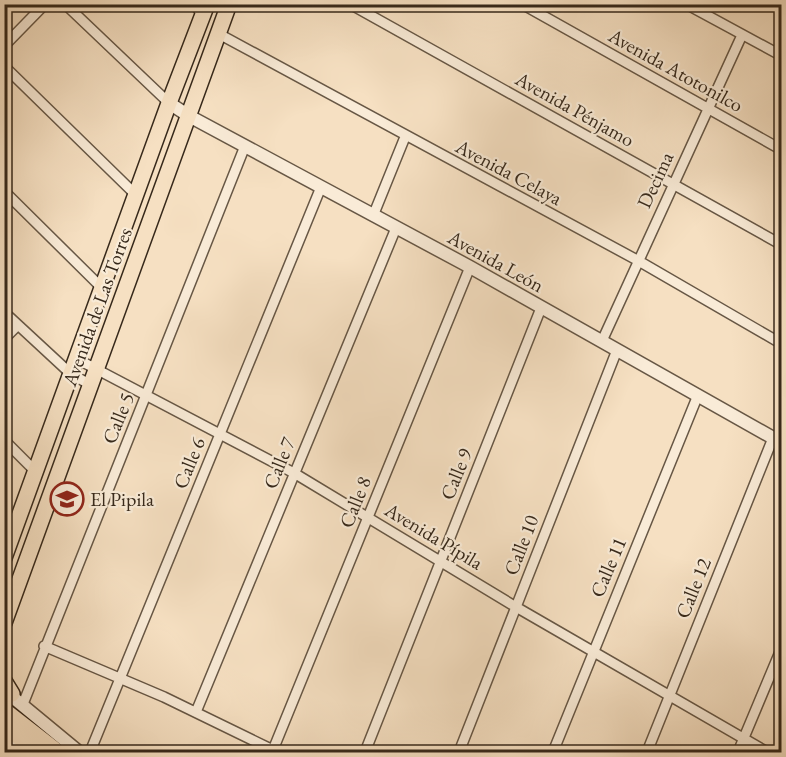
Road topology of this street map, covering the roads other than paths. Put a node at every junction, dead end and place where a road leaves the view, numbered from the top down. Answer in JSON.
{"nodes":[{"id":1,"x":45,"y":4,"type":"edge"},
{"id":2,"x":65,"y":4,"type":"edge"},
{"id":3,"x":229,"y":4,"type":"edge"},
{"id":4,"x":350,"y":4,"type":"edge"},
{"id":5,"x":522,"y":4,"type":"edge"},
{"id":6,"x":686,"y":4,"type":"edge"},
{"id":7,"x":201,"y":8,"type":"edge"},
{"id":8,"x":219,"y":34,"type":"junction"},
{"id":9,"x":742,"y":35,"type":"junction"},
{"id":10,"x":4,"y":46,"type":"edge"},
{"id":11,"x":782,"y":56,"type":"edge"},
{"id":12,"x":4,"y":66,"type":"edge"},
{"id":13,"x":169,"y":103,"type":"junction"},
{"id":14,"x":708,"y":108,"type":"junction"},
{"id":15,"x":189,"y":116,"type":"junction"},
{"id":16,"x":405,"y":137,"type":"junction"},
{"id":17,"x":245,"y":146,"type":"junction"},
{"id":18,"x":782,"y":150,"type":"edge"},
{"id":19,"x":673,"y":184,"type":"junction"},
{"id":20,"x":321,"y":187,"type":"junction"},
{"id":21,"x":4,"y":191,"type":"edge"},
{"id":22,"x":137,"y":196,"type":"junction"},
{"id":23,"x":373,"y":216,"type":"junction"},
{"id":24,"x":396,"y":228,"type":"junction"},
{"id":25,"x":782,"y":245,"type":"edge"},
{"id":26,"x":637,"y":260,"type":"junction"},
{"id":27,"x":470,"y":267,"type":"junction"},
{"id":28,"x":103,"y":289,"type":"junction"},
{"id":29,"x":541,"y":308,"type":"junction"},
{"id":30,"x":4,"y":312,"type":"edge"},
{"id":31,"x":18,"y":325,"type":"junction"},
{"id":32,"x":4,"y":339,"type":"edge"},
{"id":33,"x":602,"y":341,"type":"junction"},
{"id":34,"x":782,"y":344,"type":"edge"},
{"id":35,"x":617,"y":351,"type":"junction"},
{"id":36,"x":77,"y":359,"type":"junction"},
{"id":37,"x":97,"y":369,"type":"junction"},
{"id":38,"x":71,"y":374,"type":"junction"},
{"id":39,"x":91,"y":385,"type":"junction"},
{"id":40,"x":147,"y":395,"type":"junction"},
{"id":41,"x":698,"y":395,"type":"junction"},
{"id":42,"x":221,"y":433,"type":"junction"},
{"id":43,"x":4,"y":440,"type":"edge"},
{"id":44,"x":777,"y":441,"type":"edge"},
{"id":45,"x":36,"y":472,"type":"junction"},
{"id":46,"x":294,"y":473,"type":"junction"},
{"id":47,"x":368,"y":517,"type":"junction"},
{"id":48,"x":5,"y":553,"type":"edge"},
{"id":49,"x":441,"y":562,"type":"junction"},
{"id":50,"x":516,"y":607,"type":"junction"},
{"id":51,"x":4,"y":623,"type":"edge"},
{"id":52,"x":44,"y":646,"type":"junction"},
{"id":53,"x":782,"y":647,"type":"edge"},
{"id":54,"x":592,"y":652,"type":"junction"},
{"id":55,"x":120,"y":679,"type":"junction"},
{"id":56,"x":11,"y":692,"type":"edge"},
{"id":57,"x":669,"y":696,"type":"junction"},
{"id":58,"x":4,"y":710,"type":"edge"},
{"id":59,"x":196,"y":712,"type":"junction"},
{"id":60,"x":4,"y":725,"type":"edge"},
{"id":61,"x":4,"y":739,"type":"edge"},
{"id":62,"x":743,"y":739,"type":"junction"},
{"id":63,"x":275,"y":751,"type":"edge"},
{"id":64,"x":21,"y":753,"type":"edge"},
{"id":65,"x":37,"y":753,"type":"edge"},
{"id":66,"x":58,"y":753,"type":"edge"},
{"id":67,"x":79,"y":753,"type":"edge"},
{"id":68,"x":90,"y":753,"type":"edge"},
{"id":69,"x":365,"y":753,"type":"edge"},
{"id":70,"x":459,"y":753,"type":"edge"},
{"id":71,"x":553,"y":753,"type":"edge"},
{"id":72,"x":646,"y":753,"type":"edge"},
{"id":73,"x":738,"y":753,"type":"edge"},
{"id":74,"x":767,"y":753,"type":"edge"}],
"edges":[{"from":1,"to":10,"type":"street"},
{"from":2,"to":13,"type":"street"},
{"from":3,"to":8,"type":"main road","name":"Avenida de Las Torres"},
{"from":4,"to":19,"type":"street","name":"Avenida Pénjamo"},
{"from":5,"to":14,"type":"street","name":"Avenida Atotonilco"},
{"from":6,"to":9,"type":"street"},
{"from":7,"to":13,"type":"main road","name":"Avenida de Las Torres"},
{"from":8,"to":15,"type":"main road","name":"Avenida de Las Torres"},
{"from":8,"to":16,"type":"street","name":"Avenida Celaya"},
{"from":9,"to":11,"type":"street"},
{"from":9,"to":14,"type":"street","name":"Decima"},
{"from":12,"to":22,"type":"street"},
{"from":13,"to":15,"type":"street","name":"Avenida León"},
{"from":13,"to":22,"type":"main road","name":"Avenida de Las Torres"},
{"from":14,"to":18,"type":"street","name":"Avenida Atotonilco"},
{"from":14,"to":19,"type":"street","name":"Decima"},
{"from":15,"to":17,"type":"street","name":"Avenida León"},
{"from":15,"to":37,"type":"main road","name":"Avenida de Las Torres"},
{"from":16,"to":23,"type":"street"},
{"from":16,"to":26,"type":"street","name":"Avenida Celaya"},
{"from":17,"to":20,"type":"street","name":"Avenida León"},
{"from":17,"to":40,"type":"street","name":"Calle 5"},
{"from":19,"to":25,"type":"street","name":"Avenida Pénjamo"},
{"from":19,"to":26,"type":"street","name":"Decima"},
{"from":20,"to":23,"type":"street","name":"Avenida León"},
{"from":20,"to":42,"type":"street","name":"Calle 6"},
{"from":21,"to":28,"type":"street"},
{"from":22,"to":28,"type":"main road","name":"Avenida de Las Torres"},
{"from":23,"to":24,"type":"street","name":"Avenida León"},
{"from":24,"to":27,"type":"street","name":"Avenida León"},
{"from":24,"to":46,"type":"street","name":"Calle 7"},
{"from":26,"to":33,"type":"street","name":"Decima"},
{"from":26,"to":34,"type":"street","name":"Avenida Celaya"},
{"from":27,"to":29,"type":"street","name":"Avenida León"},
{"from":27,"to":47,"type":"street","name":"Calle 8"},
{"from":28,"to":36,"type":"main road","name":"Avenida de Las Torres"},
{"from":29,"to":33,"type":"street","name":"Avenida León"},
{"from":29,"to":49,"type":"street","name":"Calle 9"},
{"from":30,"to":31,"type":"street"},
{"from":31,"to":32,"type":"street"},
{"from":31,"to":38,"type":"street"},
{"from":33,"to":35,"type":"street","name":"Avenida León"},
{"from":35,"to":41,"type":"street","name":"Avenida León"},
{"from":35,"to":50,"type":"street","name":"Calle 10"},
{"from":36,"to":37,"type":"street","name":"Avenida Pípila"},
{"from":36,"to":38,"type":"main road","name":"Avenida de Las Torres"},
{"from":37,"to":39,"type":"main road","name":"Avenida de Las Torres"},
{"from":37,"to":40,"type":"street","name":"Avenida Pípila"},
{"from":38,"to":39,"type":"street"},
{"from":38,"to":45,"type":"main road","name":"Avenida de Las Torres"},
{"from":39,"to":51,"type":"main road","name":"Avenida de Las Torres"},
{"from":40,"to":42,"type":"street","name":"Avenida Pípila"},
{"from":40,"to":52,"type":"street","name":"Calle 5"},
{"from":41,"to":44,"type":"street","name":"Avenida León"},
{"from":41,"to":54,"type":"street","name":"Calle 11"},
{"from":42,"to":46,"type":"street","name":"Avenida Pípila"},
{"from":42,"to":55,"type":"street","name":"Calle 6"},
{"from":43,"to":45,"type":"street"},
{"from":44,"to":57,"type":"street","name":"Calle 12"},
{"from":45,"to":48,"type":"main road","name":"Avenida de Las Torres"},
{"from":46,"to":47,"type":"street","name":"Avenida Pípila"},
{"from":46,"to":59,"type":"street","name":"Calle 7"},
{"from":47,"to":49,"type":"street","name":"Avenida Pípila"},
{"from":47,"to":63,"type":"street","name":"Calle 8"},
{"from":49,"to":50,"type":"street","name":"Avenida Pípila"},
{"from":49,"to":69,"type":"street","name":"Calle 9"},
{"from":50,"to":54,"type":"street","name":"Avenida Pípila"},
{"from":50,"to":70,"type":"street","name":"Calle 10"},
{"from":52,"to":55,"type":"street"},
{"from":52,"to":56,"type":"street","name":"Calle 5"},
{"from":53,"to":62,"type":"street"},
{"from":54,"to":57,"type":"street","name":"Avenida Pípila"},
{"from":54,"to":71,"type":"street","name":"Calle 11"},
{"from":55,"to":59,"type":"street"},
{"from":55,"to":68,"type":"street","name":"Calle 6"},
{"from":56,"to":67,"type":"street"},
{"from":57,"to":62,"type":"street","name":"Avenida Pípila"},
{"from":57,"to":72,"type":"street","name":"Calle 12"},
{"from":58,"to":66,"type":"main road"},
{"from":59,"to":63,"type":"street"},
{"from":60,"to":65,"type":"main road"},
{"from":61,"to":64,"type":"street"},
{"from":62,"to":73,"type":"street"},
{"from":62,"to":74,"type":"street","name":"Avenida Pípila"}]}
